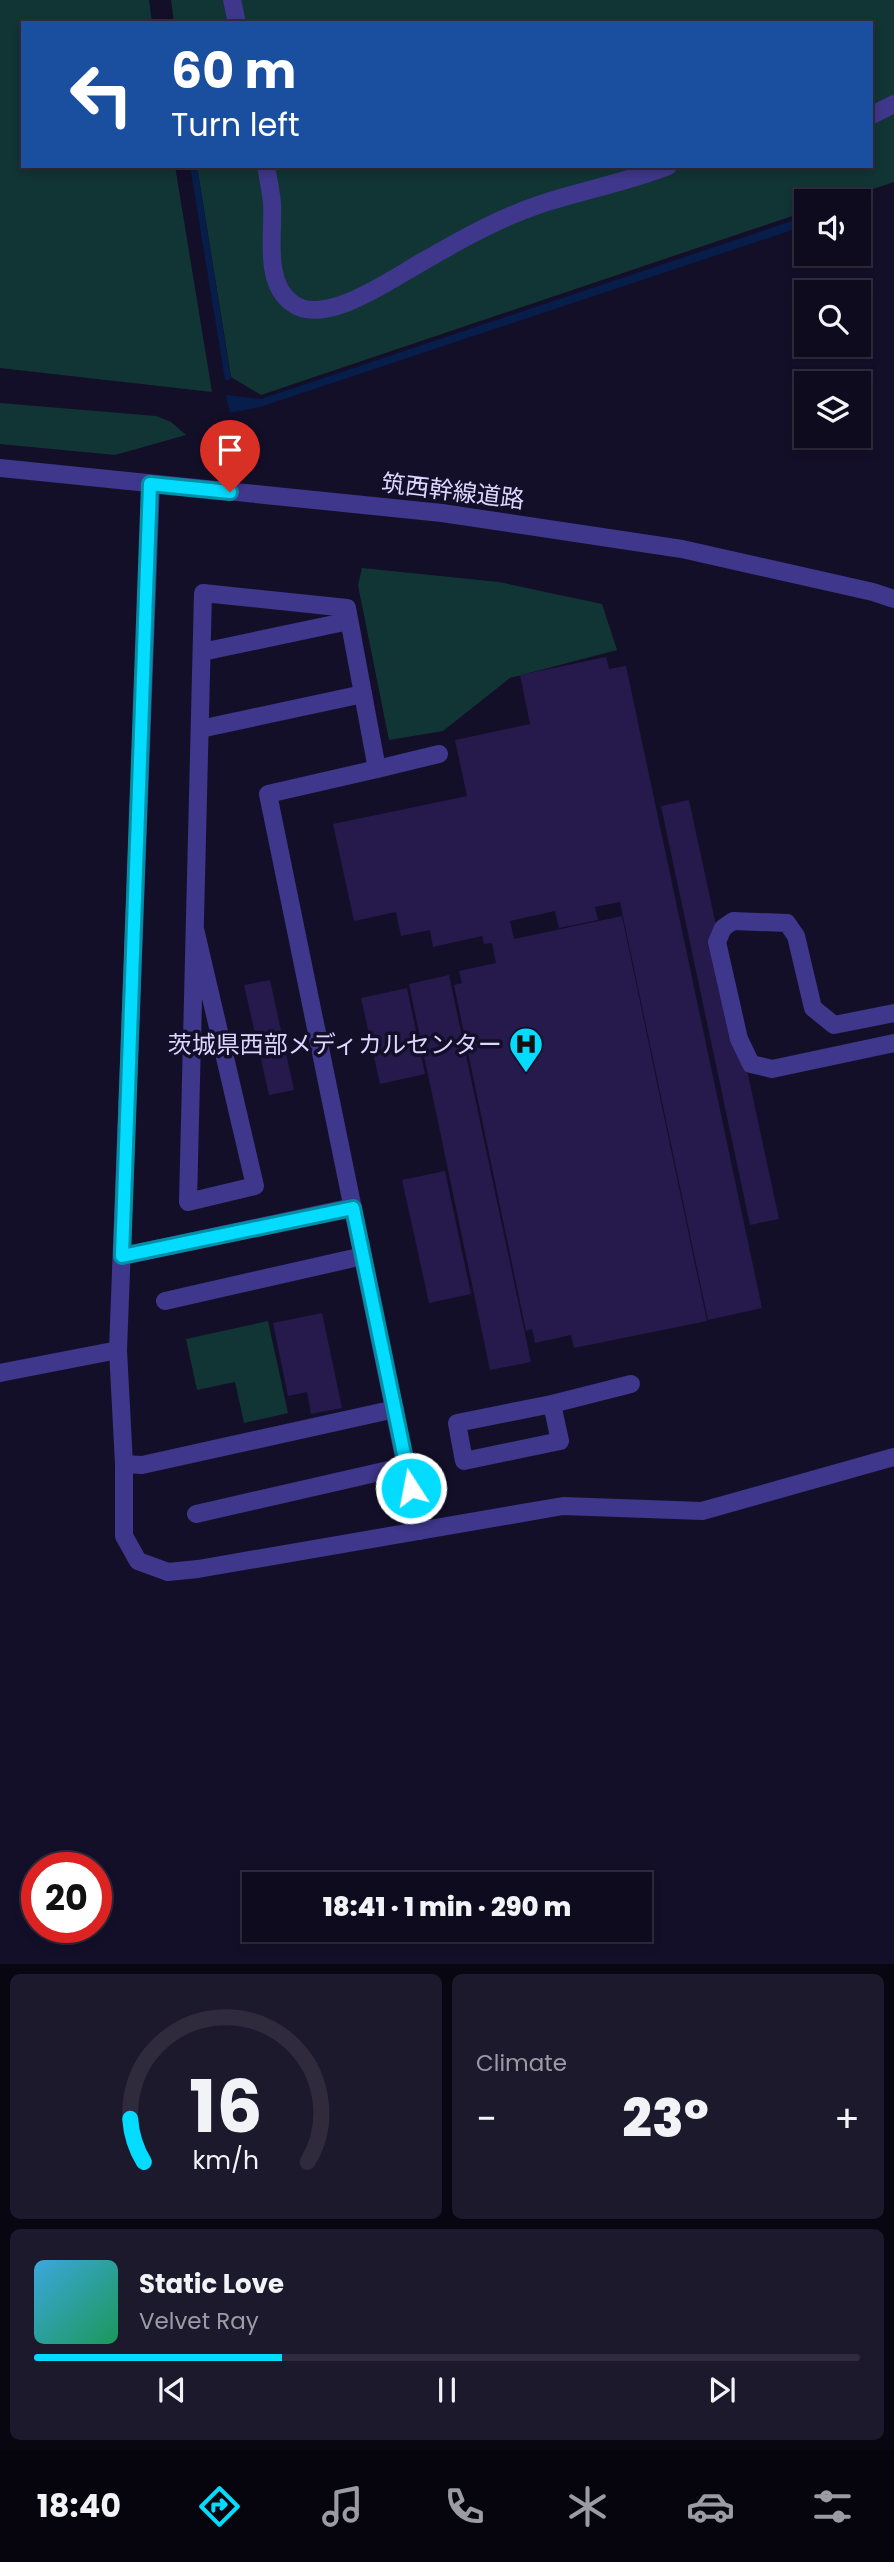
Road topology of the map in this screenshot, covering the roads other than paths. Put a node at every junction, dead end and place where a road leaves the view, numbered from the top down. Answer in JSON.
{"nodes":[{"id":1,"x":232,"y":0,"type":"edge"},
{"id":2,"x":236,"y":21,"type":"edge"},
{"id":3,"x":894,"y":104,"type":"edge"},
{"id":4,"x":873,"y":114,"type":"edge"},
{"id":5,"x":265,"y":168,"type":"edge"},
{"id":6,"x":663,"y":168,"type":"edge"},
{"id":7,"x":0,"y":468,"type":"edge"},
{"id":8,"x":150,"y":484,"type":"junction"},
{"id":9,"x":894,"y":599,"type":"edge"},
{"id":10,"x":349,"y":621,"type":"junction"},
{"id":11,"x":202,"y":652,"type":"junction"},
{"id":12,"x":363,"y":694,"type":"junction"},
{"id":13,"x":200,"y":729,"type":"junction"},
{"id":14,"x":439,"y":754,"type":"dead end"},
{"id":15,"x":377,"y":769,"type":"junction"},
{"id":16,"x":195,"y":929,"type":"junction"},
{"id":17,"x":894,"y":1013,"type":"edge"},
{"id":18,"x":894,"y":1043,"type":"edge"},
{"id":19,"x":353,"y":1208,"type":"junction"},
{"id":20,"x":122,"y":1256,"type":"junction"},
{"id":21,"x":363,"y":1256,"type":"junction"},
{"id":22,"x":166,"y":1301,"type":"dead end"},
{"id":23,"x":118,"y":1350,"type":"junction"},
{"id":24,"x":0,"y":1373,"type":"edge"},
{"id":25,"x":631,"y":1384,"type":"dead end"},
{"id":26,"x":552,"y":1404,"type":"junction"},
{"id":27,"x":395,"y":1409,"type":"junction"},
{"id":28,"x":894,"y":1457,"type":"edge"},
{"id":29,"x":124,"y":1464,"type":"junction"},
{"id":30,"x":406,"y":1465,"type":"junction"},
{"id":31,"x":196,"y":1514,"type":"dead end"},
{"id":32,"x":419,"y":1531,"type":"junction"}],
"edges":[{"from":1,"to":2,"type":"street"},
{"from":3,"to":4,"type":"street"},
{"from":5,"to":6,"type":"street"},
{"from":7,"to":8,"type":"street","name":"筑西幹線道路"},
{"from":8,"to":9,"type":"street","name":"筑西幹線道路"},
{"from":8,"to":20,"type":"street"},
{"from":10,"to":11,"type":"street"},
{"from":10,"to":11,"type":"street"},
{"from":10,"to":12,"type":"street"},
{"from":11,"to":13,"type":"street"},
{"from":12,"to":13,"type":"street"},
{"from":12,"to":15,"type":"street"},
{"from":13,"to":16,"type":"street"},
{"from":14,"to":15,"type":"street"},
{"from":15,"to":19,"type":"street"},
{"from":16,"to":16,"type":"street"},
{"from":17,"to":18,"type":"street"},
{"from":19,"to":20,"type":"street"},
{"from":19,"to":21,"type":"street"},
{"from":20,"to":23,"type":"street"},
{"from":21,"to":22,"type":"street"},
{"from":21,"to":27,"type":"street"},
{"from":23,"to":24,"type":"street"},
{"from":23,"to":29,"type":"street"},
{"from":25,"to":26,"type":"street"},
{"from":26,"to":26,"type":"street"},
{"from":27,"to":29,"type":"street"},
{"from":27,"to":30,"type":"street"},
{"from":28,"to":32,"type":"street"},
{"from":29,"to":32,"type":"street"},
{"from":30,"to":31,"type":"street"},
{"from":30,"to":32,"type":"street"}]}
